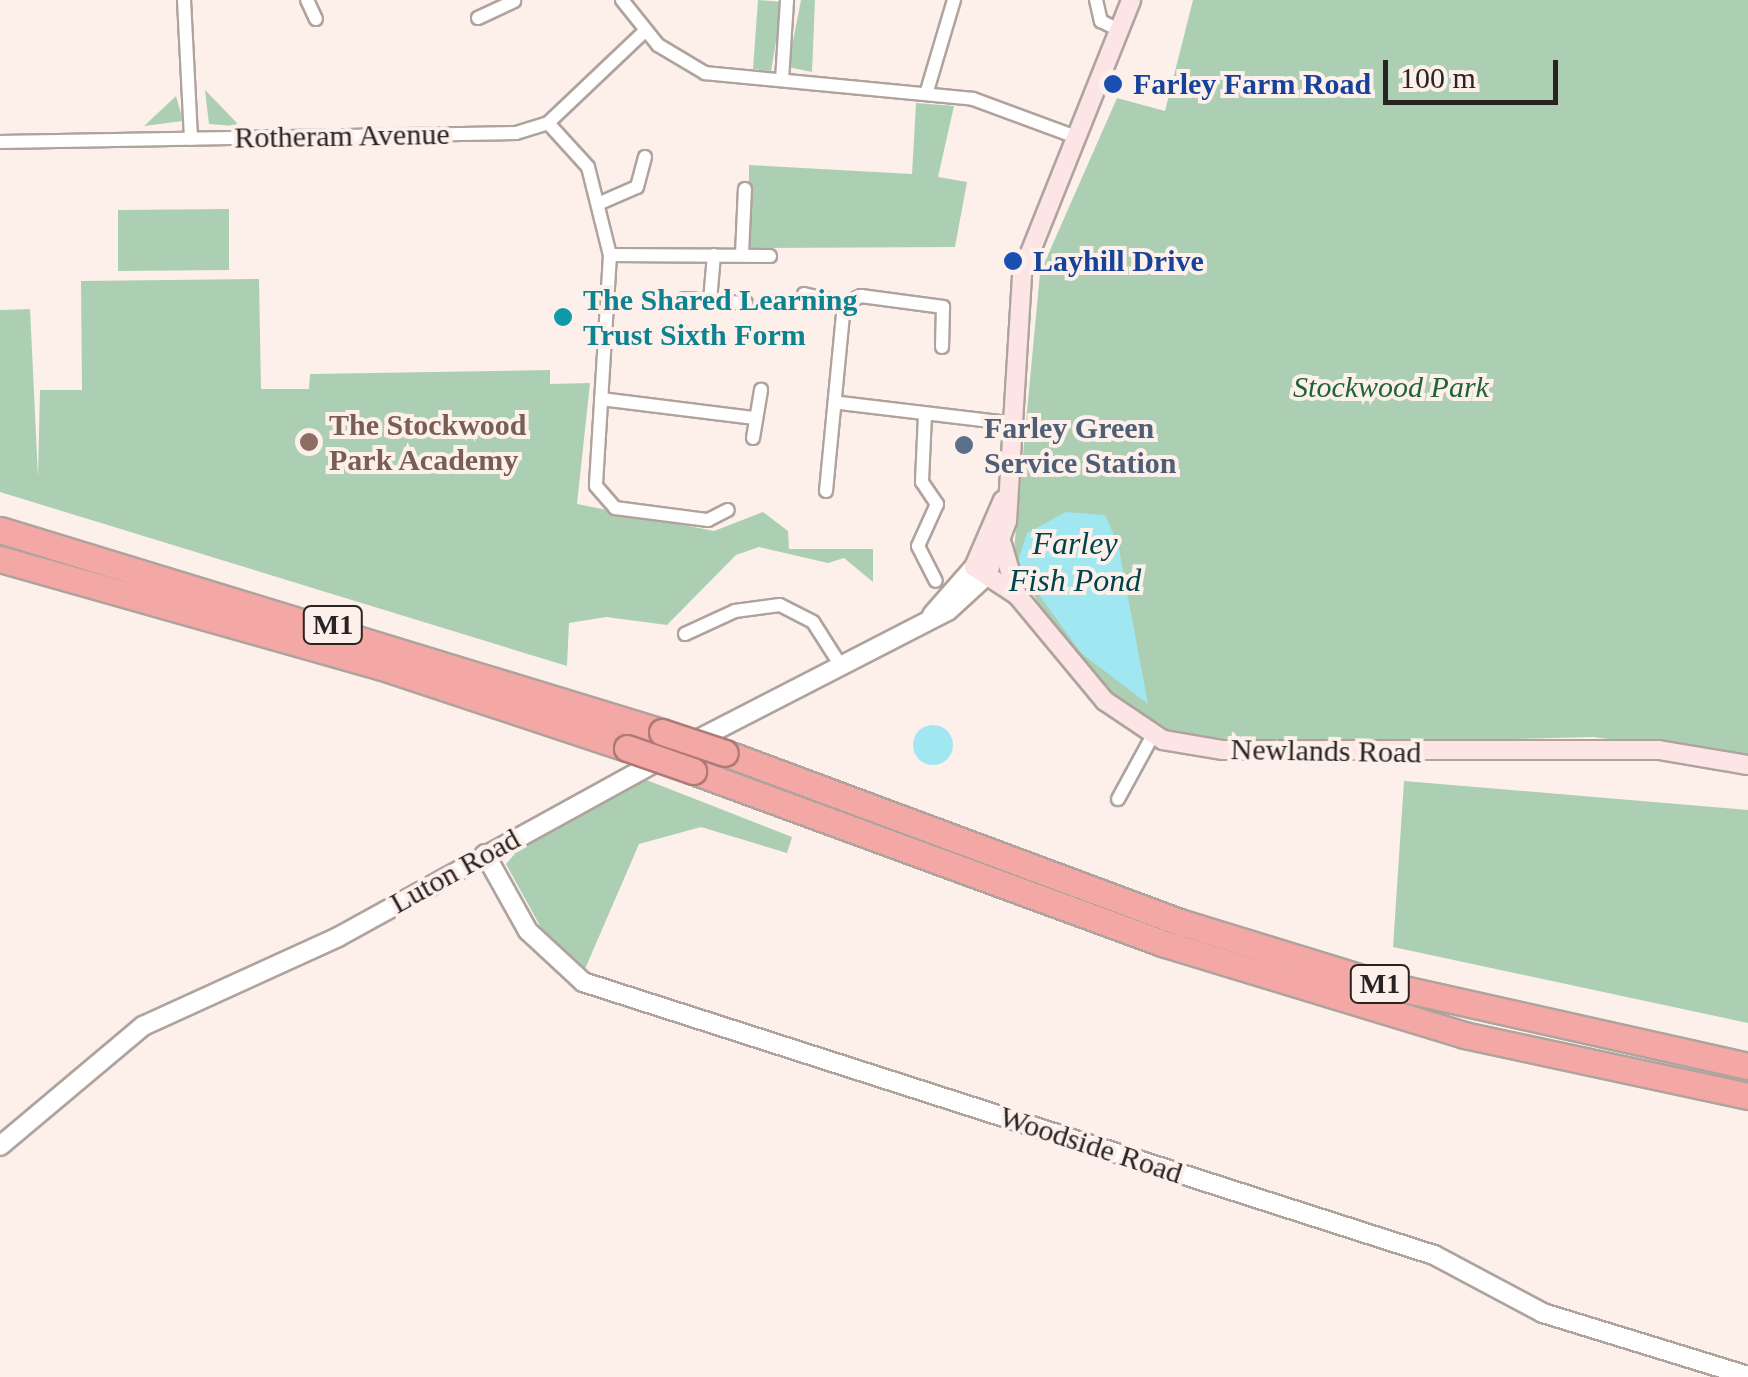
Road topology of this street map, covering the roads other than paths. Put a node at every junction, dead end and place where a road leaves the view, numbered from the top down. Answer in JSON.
{"nodes":[{"id":1,"x":184,"y":0,"type":"edge"},
{"id":2,"x":622,"y":0,"type":"edge"},
{"id":3,"x":786,"y":0,"type":"edge"},
{"id":4,"x":954,"y":0,"type":"edge"},
{"id":5,"x":1096,"y":0,"type":"edge"},
{"id":6,"x":1130,"y":0,"type":"edge"},
{"id":7,"x":514,"y":1,"type":"edge"},
{"id":8,"x":312,"y":2,"type":"edge"},
{"id":9,"x":493,"y":5,"type":"edge"},
{"id":10,"x":478,"y":18,"type":"dead end"},
{"id":11,"x":316,"y":19,"type":"dead end"},
{"id":12,"x":1121,"y":31,"type":"junction"},
{"id":13,"x":645,"y":32,"type":"junction"},
{"id":14,"x":782,"y":80,"type":"junction"},
{"id":15,"x":927,"y":91,"type":"junction"},
{"id":16,"x":548,"y":123,"type":"junction"},
{"id":17,"x":1076,"y":137,"type":"junction"},
{"id":18,"x":192,"y":139,"type":"junction"},
{"id":19,"x":0,"y":142,"type":"edge"},
{"id":20,"x":645,"y":157,"type":"dead end"},
{"id":21,"x":745,"y":188,"type":"dead end"},
{"id":22,"x":600,"y":203,"type":"junction"},
{"id":23,"x":742,"y":254,"type":"junction"},
{"id":24,"x":610,"y":255,"type":"junction"},
{"id":25,"x":714,"y":255,"type":"junction"},
{"id":26,"x":770,"y":256,"type":"dead end"},
{"id":27,"x":943,"y":291,"type":"dead end"},
{"id":28,"x":804,"y":294,"type":"dead end"},
{"id":29,"x":684,"y":299,"type":"dead end"},
{"id":30,"x":710,"y":301,"type":"junction"},
{"id":31,"x":746,"y":303,"type":"dead end"},
{"id":32,"x":844,"y":304,"type":"junction"},
{"id":33,"x":943,"y":306,"type":"junction"},
{"id":34,"x":942,"y":346,"type":"dead end"},
{"id":35,"x":761,"y":390,"type":"dead end"},
{"id":36,"x":601,"y":400,"type":"junction"},
{"id":37,"x":840,"y":403,"type":"junction"},
{"id":38,"x":925,"y":415,"type":"junction"},
{"id":39,"x":753,"y":418,"type":"junction"},
{"id":40,"x":1008,"y":422,"type":"junction"},
{"id":41,"x":753,"y":438,"type":"dead end"},
{"id":42,"x":826,"y":491,"type":"dead end"},
{"id":43,"x":1003,"y":500,"type":"junction"},
{"id":44,"x":728,"y":510,"type":"dead end"},
{"id":45,"x":0,"y":530,"type":"edge"},
{"id":46,"x":1002,"y":544,"type":"junction"},
{"id":47,"x":0,"y":559,"type":"edge"},
{"id":48,"x":981,"y":571,"type":"junction"},
{"id":49,"x":936,"y":581,"type":"dead end"},
{"id":50,"x":1017,"y":595,"type":"junction"},
{"id":51,"x":685,"y":634,"type":"dead end"},
{"id":52,"x":841,"y":666,"type":"junction"},
{"id":53,"x":1153,"y":735,"type":"junction"},
{"id":54,"x":1748,"y":765,"type":"edge"},
{"id":55,"x":1118,"y":799,"type":"dead end"},
{"id":56,"x":485,"y":854,"type":"junction"},
{"id":57,"x":1748,"y":1066,"type":"edge"},
{"id":58,"x":1748,"y":1096,"type":"edge"},
{"id":59,"x":0,"y":1146,"type":"edge"},
{"id":60,"x":1748,"y":1376,"type":"edge"}],
"edges":[{"from":1,"to":18,"type":"street"},
{"from":2,"to":13,"type":"street"},
{"from":3,"to":14,"type":"street"},
{"from":4,"to":15,"type":"street"},
{"from":5,"to":12,"type":"street"},
{"from":6,"to":12,"type":"main road"},
{"from":7,"to":9,"type":"street"},
{"from":8,"to":11,"type":"street"},
{"from":9,"to":10,"type":"street"},
{"from":12,"to":17,"type":"main road"},
{"from":13,"to":14,"type":"street"},
{"from":13,"to":16,"type":"street"},
{"from":14,"to":15,"type":"street"},
{"from":15,"to":17,"type":"street"},
{"from":16,"to":18,"type":"street","name":"Rotheram Avenue"},
{"from":16,"to":22,"type":"street"},
{"from":17,"to":40,"type":"main road"},
{"from":18,"to":19,"type":"street","name":"Rotheram Avenue"},
{"from":20,"to":22,"type":"street"},
{"from":21,"to":23,"type":"street"},
{"from":22,"to":24,"type":"street"},
{"from":23,"to":25,"type":"street"},
{"from":23,"to":26,"type":"street"},
{"from":24,"to":25,"type":"street"},
{"from":24,"to":36,"type":"street"},
{"from":25,"to":30,"type":"street"},
{"from":27,"to":33,"type":"street"},
{"from":28,"to":32,"type":"street"},
{"from":29,"to":30,"type":"street"},
{"from":30,"to":31,"type":"street"},
{"from":32,"to":33,"type":"street"},
{"from":32,"to":37,"type":"street"},
{"from":33,"to":34,"type":"street"},
{"from":35,"to":39,"type":"street"},
{"from":36,"to":39,"type":"street"},
{"from":36,"to":44,"type":"street"},
{"from":37,"to":38,"type":"street"},
{"from":37,"to":42,"type":"street"},
{"from":38,"to":40,"type":"street"},
{"from":38,"to":49,"type":"street"},
{"from":39,"to":41,"type":"street"},
{"from":40,"to":43,"type":"main road"},
{"from":43,"to":46,"type":"main road"},
{"from":43,"to":48,"type":"main road"},
{"from":45,"to":57,"type":"highway","number":"M1","bridge":true},
{"from":46,"to":48,"type":"main road"},
{"from":46,"to":50,"type":"main road"},
{"from":47,"to":58,"type":"highway","number":"M1","bridge":true},
{"from":48,"to":50,"type":"main road","name":"Newlands Road"},
{"from":48,"to":52,"type":"street","name":"Luton Road"},
{"from":50,"to":53,"type":"main road","name":"Newlands Road"},
{"from":51,"to":52,"type":"street"},
{"from":52,"to":56,"type":"street","name":"Luton Road"},
{"from":53,"to":54,"type":"main road","name":"Newlands Road"},
{"from":53,"to":55,"type":"street"},
{"from":56,"to":59,"type":"street","name":"Luton Road"},
{"from":56,"to":60,"type":"street","name":"Woodside Road"}]}
